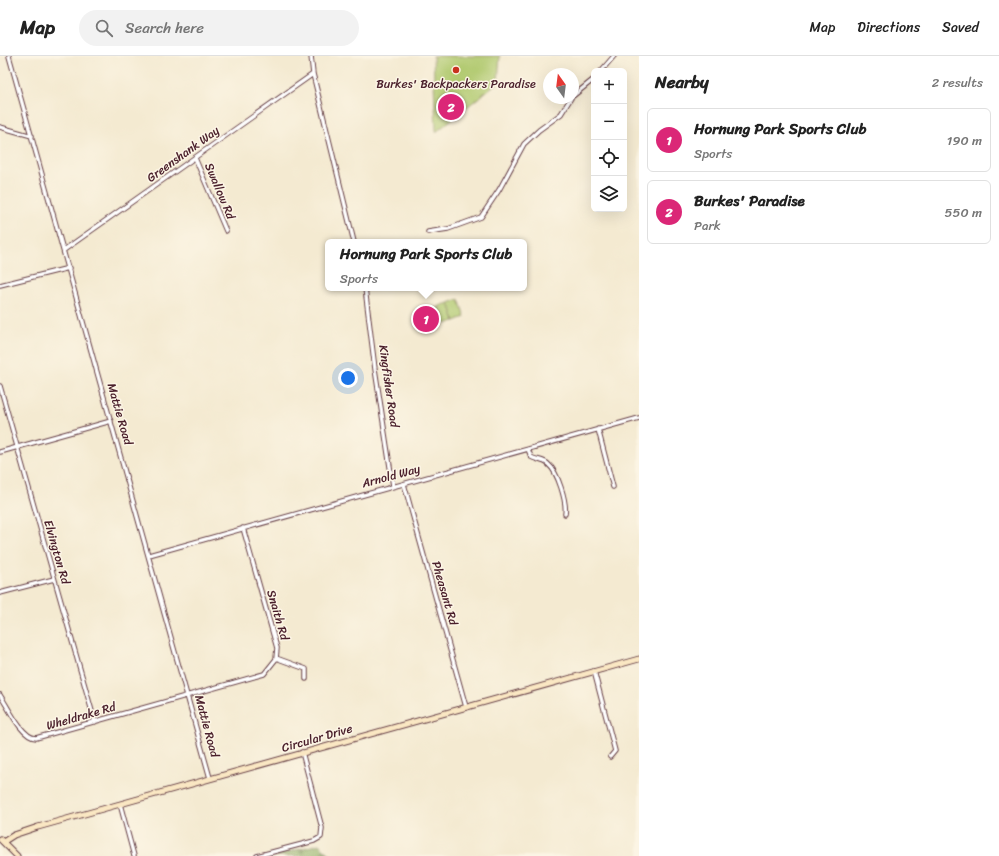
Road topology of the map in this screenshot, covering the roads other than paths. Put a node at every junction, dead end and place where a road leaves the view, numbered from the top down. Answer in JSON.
{"nodes":[{"id":1,"x":9,"y":56,"type":"edge"},
{"id":2,"x":311,"y":56,"type":"edge"},
{"id":3,"x":614,"y":56,"type":"edge"},
{"id":4,"x":604,"y":68,"type":"edge"},
{"id":5,"x":313,"y":74,"type":"junction"},
{"id":6,"x":591,"y":81,"type":"edge"},
{"id":7,"x":579,"y":91,"type":"edge"},
{"id":8,"x":567,"y":104,"type":"edge"},
{"id":9,"x":0,"y":127,"type":"edge"},
{"id":10,"x":32,"y":136,"type":"junction"},
{"id":11,"x":195,"y":158,"type":"junction"},
{"id":12,"x":226,"y":231,"type":"dead end"},
{"id":13,"x":428,"y":232,"type":"dead end"},
{"id":14,"x":353,"y":239,"type":"edge"},
{"id":15,"x":64,"y":250,"type":"junction"},
{"id":16,"x":69,"y":268,"type":"junction"},
{"id":17,"x":0,"y":285,"type":"edge"},
{"id":18,"x":366,"y":291,"type":"edge"},
{"id":19,"x":0,"y":386,"type":"edge"},
{"id":20,"x":639,"y":418,"type":"edge"},
{"id":21,"x":111,"y":421,"type":"junction"},
{"id":22,"x":598,"y":429,"type":"junction"},
{"id":23,"x":18,"y":447,"type":"junction"},
{"id":24,"x":528,"y":449,"type":"junction"},
{"id":25,"x":0,"y":452,"type":"edge"},
{"id":26,"x":404,"y":484,"type":"junction"},
{"id":27,"x":393,"y":486,"type":"junction"},
{"id":28,"x":613,"y":487,"type":"dead end"},
{"id":29,"x":565,"y":514,"type":"dead end"},
{"id":30,"x":243,"y":528,"type":"junction"},
{"id":31,"x":149,"y":555,"type":"junction"},
{"id":32,"x":54,"y":579,"type":"junction"},
{"id":33,"x":0,"y":593,"type":"edge"},
{"id":34,"x":276,"y":658,"type":"junction"},
{"id":35,"x":639,"y":659,"type":"edge"},
{"id":36,"x":594,"y":671,"type":"junction"},
{"id":37,"x":306,"y":679,"type":"dead end"},
{"id":38,"x":0,"y":695,"type":"edge"},
{"id":39,"x":188,"y":696,"type":"junction"},
{"id":40,"x":466,"y":707,"type":"junction"},
{"id":41,"x":95,"y":722,"type":"junction"},
{"id":42,"x":302,"y":752,"type":"junction"},
{"id":43,"x":610,"y":757,"type":"dead end"},
{"id":44,"x":210,"y":778,"type":"junction"},
{"id":45,"x":120,"y":804,"type":"junction"},
{"id":46,"x":2,"y":840,"type":"edge"},
{"id":47,"x":17,"y":856,"type":"edge"},
{"id":48,"x":134,"y":856,"type":"edge"},
{"id":49,"x":257,"y":856,"type":"edge"}],
"edges":[{"from":1,"to":10,"type":"street","name":"Mattie Road"},
{"from":2,"to":5,"type":"street"},
{"from":3,"to":4,"type":"street"},
{"from":5,"to":11,"type":"street","name":"Greenshank Way"},
{"from":5,"to":14,"type":"street"},
{"from":6,"to":7,"type":"street"},
{"from":8,"to":13,"type":"street"},
{"from":9,"to":10,"type":"street"},
{"from":10,"to":15,"type":"street","name":"Mattie Road"},
{"from":11,"to":12,"type":"street","name":"Swallow Rd"},
{"from":11,"to":15,"type":"street","name":"Greenshank Way"},
{"from":15,"to":16,"type":"street","name":"Mattie Road"},
{"from":16,"to":17,"type":"street"},
{"from":16,"to":21,"type":"street","name":"Mattie Road"},
{"from":18,"to":27,"type":"street","name":"Kingfisher Road"},
{"from":19,"to":23,"type":"street","name":"Elvington Rd"},
{"from":20,"to":22,"type":"street","name":"Arnold Way"},
{"from":21,"to":23,"type":"street"},
{"from":21,"to":31,"type":"street","name":"Mattie Road"},
{"from":22,"to":24,"type":"street","name":"Arnold Way"},
{"from":22,"to":28,"type":"street"},
{"from":23,"to":25,"type":"street"},
{"from":23,"to":32,"type":"street","name":"Elvington Rd"},
{"from":24,"to":26,"type":"street","name":"Arnold Way"},
{"from":24,"to":29,"type":"street"},
{"from":26,"to":27,"type":"street","name":"Arnold Way"},
{"from":26,"to":40,"type":"street","name":"Pheasant Rd"},
{"from":27,"to":30,"type":"street","name":"Arnold Way"},
{"from":30,"to":31,"type":"street","name":"Arnold Way"},
{"from":30,"to":34,"type":"street","name":"Snaith Rd"},
{"from":31,"to":39,"type":"street","name":"Mattie Road"},
{"from":32,"to":33,"type":"street"},
{"from":32,"to":41,"type":"street","name":"Elvington Rd"},
{"from":34,"to":37,"type":"street"},
{"from":34,"to":39,"type":"street","name":"Snaith Rd"},
{"from":35,"to":36,"type":"street","name":"Circular Drive"},
{"from":36,"to":40,"type":"street","name":"Circular Drive"},
{"from":36,"to":43,"type":"street"},
{"from":38,"to":41,"type":"street","name":"Wheldrake Rd"},
{"from":39,"to":41,"type":"street","name":"Wheldrake Rd"},
{"from":39,"to":44,"type":"street","name":"Mattie Road"},
{"from":40,"to":42,"type":"street","name":"Circular Drive"},
{"from":42,"to":44,"type":"street","name":"Circular Drive"},
{"from":42,"to":49,"type":"street"},
{"from":44,"to":45,"type":"street","name":"Circular Drive"},
{"from":45,"to":46,"type":"street","name":"Circular Drive"},
{"from":45,"to":48,"type":"street"},
{"from":46,"to":47,"type":"street"}]}
